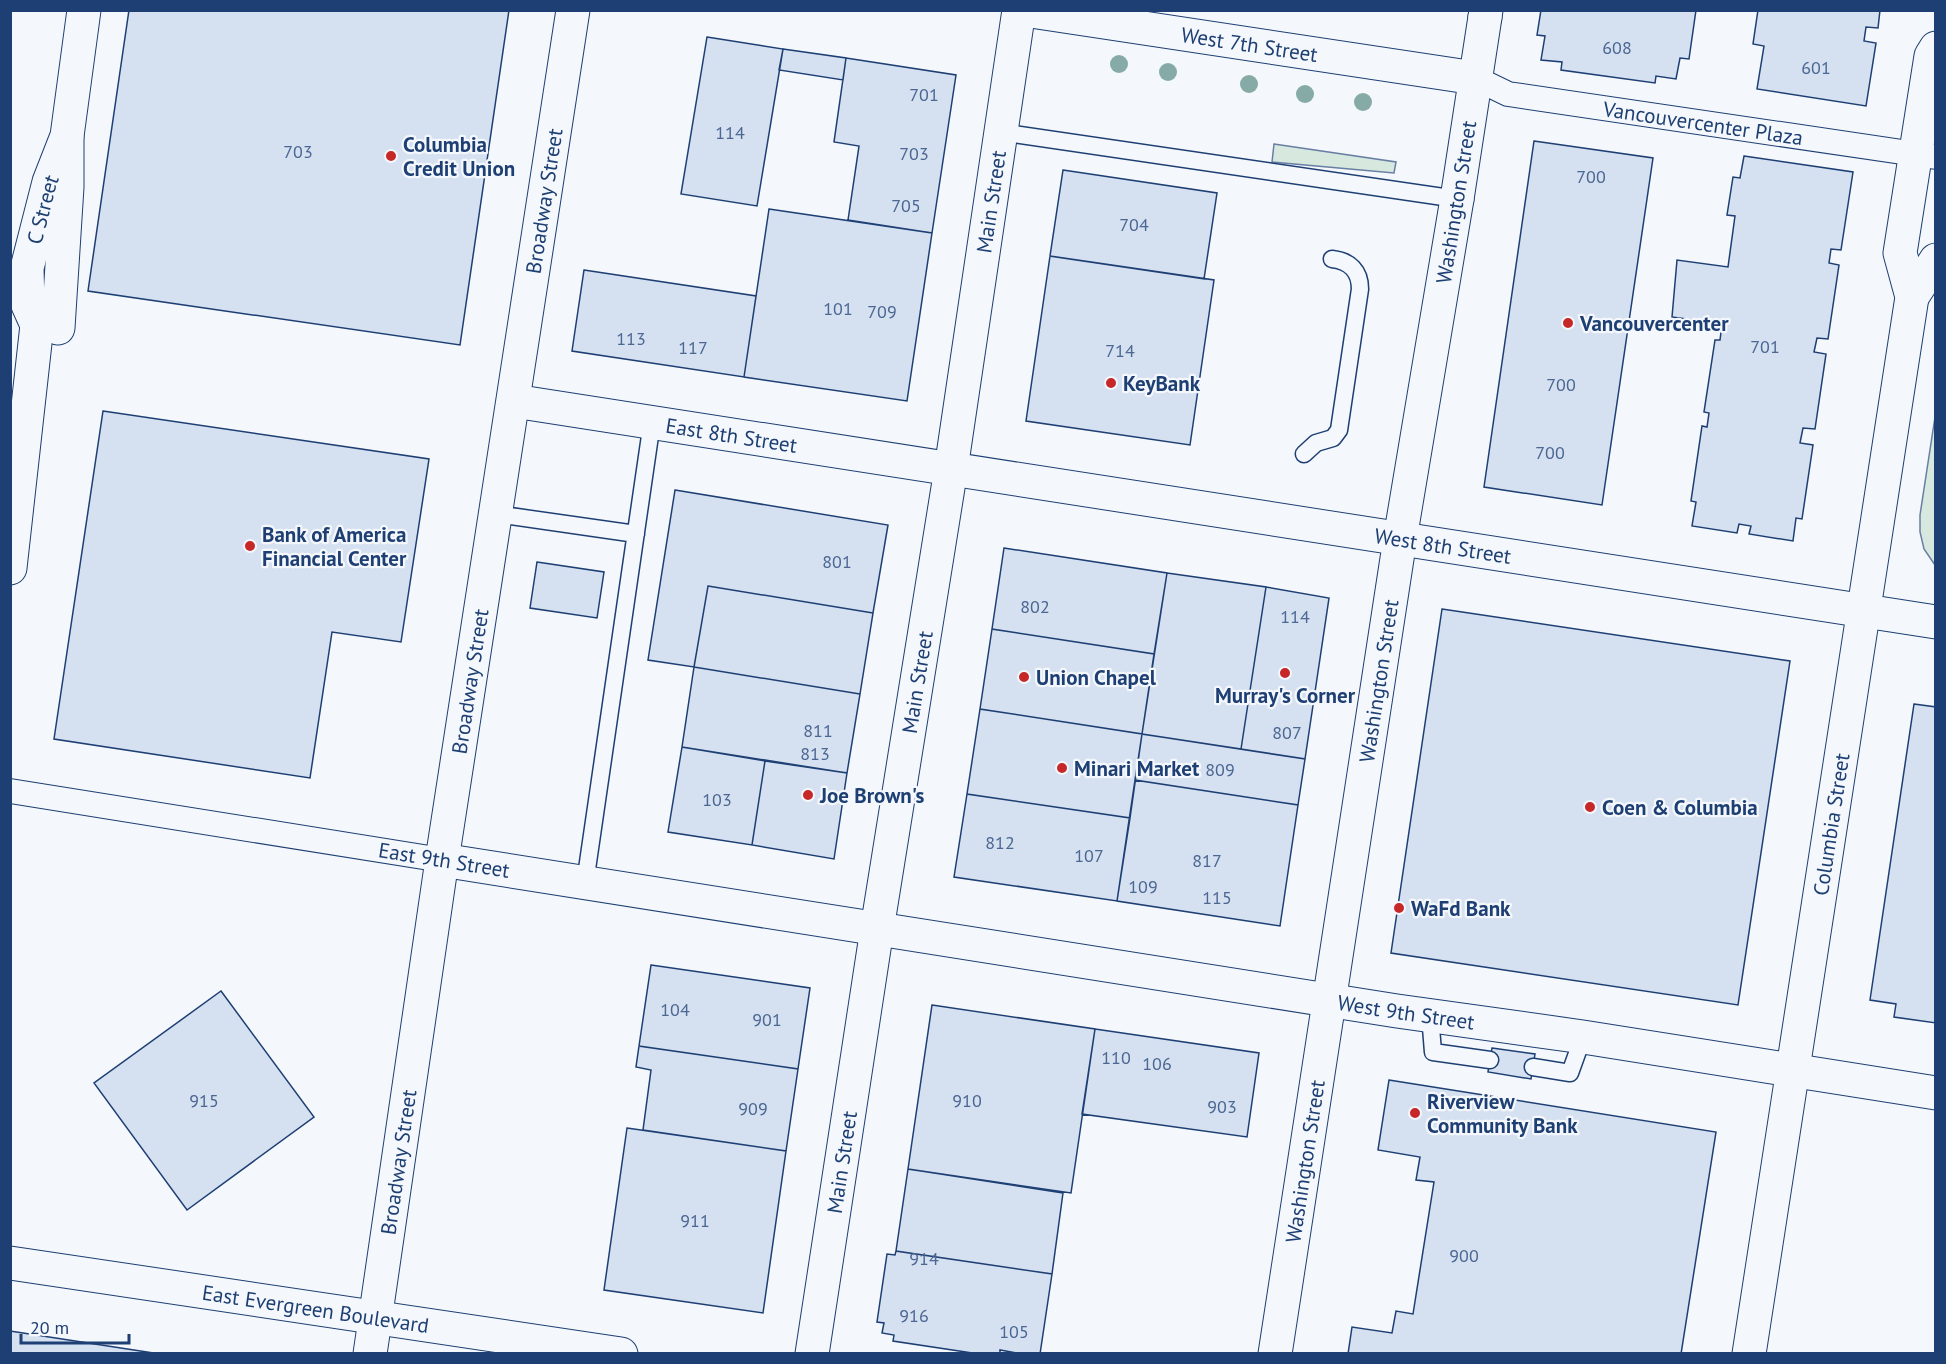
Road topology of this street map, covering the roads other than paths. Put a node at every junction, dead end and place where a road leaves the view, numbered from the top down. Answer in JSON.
{"nodes":[{"id":1,"x":84,"y":10,"type":"edge"},
{"id":2,"x":573,"y":10,"type":"edge"},
{"id":3,"x":1019,"y":10,"type":"edge"},
{"id":4,"x":1024,"y":10,"type":"edge"},
{"id":5,"x":1486,"y":14,"type":"edge"},
{"id":6,"x":1935,"y":48,"type":"edge"},
{"id":7,"x":1475,"y":78,"type":"junction"},
{"id":8,"x":1000,"y":132,"type":"junction"},
{"id":9,"x":1926,"y":156,"type":"edge"},
{"id":10,"x":1457,"y":200,"type":"junction"},
{"id":11,"x":1332,"y":259,"type":"dead end"},
{"id":12,"x":1935,"y":260,"type":"edge"},
{"id":13,"x":1912,"y":297,"type":"junction"},
{"id":14,"x":514,"y":401,"type":"junction"},
{"id":15,"x":652,"y":422,"type":"junction"},
{"id":16,"x":1304,"y":454,"type":"dead end"},
{"id":17,"x":951,"y":469,"type":"junction"},
{"id":18,"x":14,"y":508,"type":"edge"},
{"id":19,"x":496,"y":514,"type":"junction"},
{"id":20,"x":636,"y":534,"type":"junction"},
{"id":21,"x":1400,"y":539,"type":"junction"},
{"id":22,"x":10,"y":568,"type":"edge"},
{"id":23,"x":1864,"y":610,"type":"junction"},
{"id":24,"x":1935,"y":622,"type":"edge"},
{"id":25,"x":10,"y":791,"type":"edge"},
{"id":26,"x":442,"y":860,"type":"junction"},
{"id":27,"x":585,"y":883,"type":"junction"},
{"id":28,"x":877,"y":929,"type":"junction"},
{"id":29,"x":1330,"y":1000,"type":"junction"},
{"id":30,"x":1430,"y":1015,"type":"junction"},
{"id":31,"x":1583,"y":1037,"type":"junction"},
{"id":32,"x":1490,"y":1060,"type":"dead end"},
{"id":33,"x":1533,"y":1067,"type":"dead end"},
{"id":34,"x":1793,"y":1071,"type":"junction"},
{"id":35,"x":1935,"y":1093,"type":"edge"},
{"id":36,"x":10,"y":1263,"type":"edge"},
{"id":37,"x":376,"y":1317,"type":"junction"},
{"id":38,"x":370,"y":1353,"type":"edge"},
{"id":39,"x":621,"y":1353,"type":"edge"},
{"id":40,"x":812,"y":1353,"type":"edge"},
{"id":41,"x":1275,"y":1353,"type":"edge"},
{"id":42,"x":1749,"y":1353,"type":"edge"}],
"edges":[{"from":1,"to":18,"type":"street","name":"C Street"},
{"from":2,"to":14,"type":"street","name":"Broadway Street"},
{"from":3,"to":8,"type":"street","name":"Main Street"},
{"from":4,"to":7,"type":"street","name":"West 7th Street"},
{"from":5,"to":7,"type":"street","name":"Washington Street"},
{"from":6,"to":9,"type":"street","name":"Columbia Street"},
{"from":7,"to":9,"type":"street","name":"Vancouvercenter Plaza"},
{"from":7,"to":10,"type":"street","name":"Washington Street"},
{"from":8,"to":10,"type":"lane"},
{"from":8,"to":17,"type":"street","name":"Main Street"},
{"from":9,"to":13,"type":"street","name":"Columbia Street"},
{"from":10,"to":21,"type":"street","name":"Washington Street"},
{"from":11,"to":16,"type":"lane"},
{"from":12,"to":13,"type":"street","name":"Columbia Street"},
{"from":13,"to":23,"type":"street","name":"Columbia Street"},
{"from":14,"to":15,"type":"street","name":"East 8th Street"},
{"from":14,"to":19,"type":"street","name":"Broadway Street"},
{"from":15,"to":17,"type":"street","name":"East 8th Street"},
{"from":15,"to":20,"type":"lane"},
{"from":17,"to":21,"type":"street","name":"West 8th Street"},
{"from":17,"to":28,"type":"street","name":"Main Street"},
{"from":18,"to":22,"type":"street","name":"C Street"},
{"from":19,"to":20,"type":"lane"},
{"from":19,"to":26,"type":"street","name":"Broadway Street"},
{"from":20,"to":27,"type":"lane"},
{"from":21,"to":23,"type":"street","name":"West 8th Street"},
{"from":21,"to":29,"type":"street","name":"Washington Street"},
{"from":23,"to":24,"type":"street","name":"West 8th Street"},
{"from":23,"to":34,"type":"street","name":"Columbia Street"},
{"from":25,"to":26,"type":"street","name":"East 9th Street"},
{"from":26,"to":27,"type":"street","name":"East 9th Street"},
{"from":26,"to":37,"type":"street","name":"Broadway Street"},
{"from":27,"to":28,"type":"street","name":"East 9th Street"},
{"from":28,"to":29,"type":"street","name":"West 9th Street"},
{"from":28,"to":40,"type":"street","name":"Main Street"},
{"from":29,"to":30,"type":"street","name":"West 9th Street"},
{"from":29,"to":41,"type":"street","name":"Washington Street"},
{"from":30,"to":31,"type":"street","name":"West 9th Street"},
{"from":30,"to":32,"type":"lane"},
{"from":31,"to":33,"type":"lane"},
{"from":31,"to":34,"type":"street","name":"West 9th Street"},
{"from":34,"to":35,"type":"street","name":"West 9th Street"},
{"from":34,"to":42,"type":"street","name":"Columbia Street"},
{"from":36,"to":37,"type":"street","name":"East Evergreen Boulevard"},
{"from":37,"to":38,"type":"street","name":"Broadway Street"},
{"from":37,"to":39,"type":"street","name":"East Evergreen Boulevard"}]}
